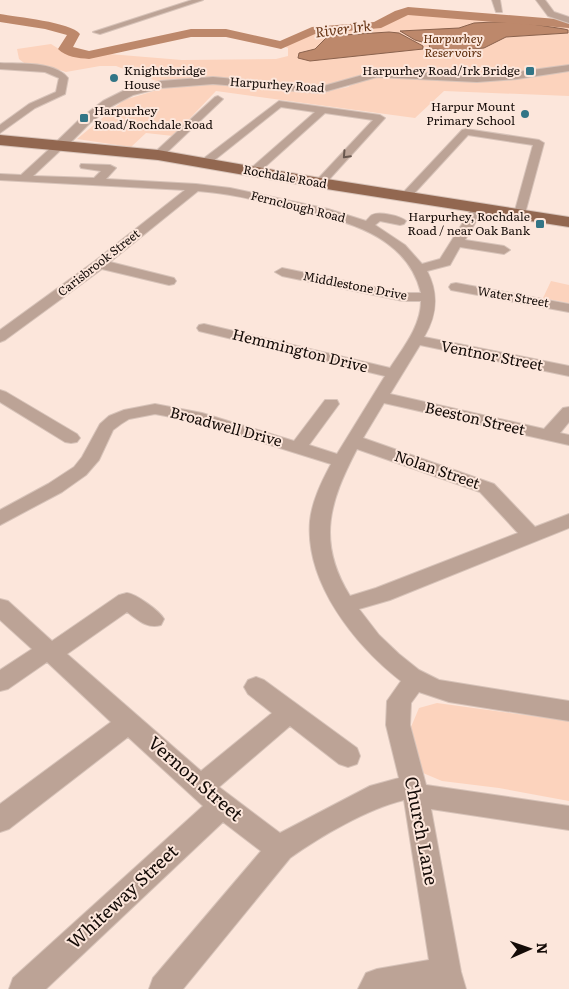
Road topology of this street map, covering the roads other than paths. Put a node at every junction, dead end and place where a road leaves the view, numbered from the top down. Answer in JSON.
{"nodes":[{"id":1,"x":199,"y":0,"type":"edge"},
{"id":2,"x":496,"y":0,"type":"edge"},
{"id":3,"x":540,"y":0,"type":"edge"},
{"id":4,"x":499,"y":10,"type":"dead end"},
{"id":5,"x":569,"y":20,"type":"edge"},
{"id":6,"x":97,"y":32,"type":"dead end"},
{"id":7,"x":0,"y":66,"type":"edge"},
{"id":8,"x":569,"y":68,"type":"edge"},
{"id":9,"x":218,"y":99,"type":"dead end"},
{"id":10,"x":323,"y":110,"type":"junction"},
{"id":11,"x":5,"y":122,"type":"edge"},
{"id":12,"x":0,"y":130,"type":"edge"},
{"id":13,"x":0,"y":140,"type":"edge"},
{"id":14,"x":60,"y":145,"type":"junction"},
{"id":15,"x":158,"y":155,"type":"junction"},
{"id":16,"x":202,"y":164,"type":"junction"},
{"id":17,"x":85,"y":166,"type":"dead end"},
{"id":18,"x":252,"y":172,"type":"junction"},
{"id":19,"x":0,"y":177,"type":"edge"},
{"id":20,"x":23,"y":179,"type":"junction"},
{"id":21,"x":96,"y":182,"type":"junction"},
{"id":22,"x":320,"y":183,"type":"junction"},
{"id":23,"x":196,"y":187,"type":"junction"},
{"id":24,"x":405,"y":196,"type":"junction"},
{"id":25,"x":478,"y":208,"type":"junction"},
{"id":26,"x":520,"y":214,"type":"junction"},
{"id":27,"x":400,"y":221,"type":"dead end"},
{"id":28,"x":569,"y":222,"type":"edge"},
{"id":29,"x":368,"y":226,"type":"junction"},
{"id":30,"x":457,"y":243,"type":"junction"},
{"id":31,"x":504,"y":250,"type":"dead end"},
{"id":32,"x":100,"y":264,"type":"junction"},
{"id":33,"x":420,"y":269,"type":"junction"},
{"id":34,"x":282,"y":272,"type":"dead end"},
{"id":35,"x":169,"y":281,"type":"dead end"},
{"id":36,"x":456,"y":287,"type":"dead end"},
{"id":37,"x":429,"y":297,"type":"junction"},
{"id":38,"x":569,"y":308,"type":"edge"},
{"id":39,"x":204,"y":328,"type":"dead end"},
{"id":40,"x":0,"y":337,"type":"edge"},
{"id":41,"x":415,"y":340,"type":"junction"},
{"id":42,"x":569,"y":371,"type":"edge"},
{"id":43,"x":395,"y":374,"type":"junction"},
{"id":44,"x":1,"y":396,"type":"edge"},
{"id":45,"x":381,"y":397,"type":"junction"},
{"id":46,"x":331,"y":404,"type":"dead end"},
{"id":47,"x":569,"y":412,"type":"edge"},
{"id":48,"x":548,"y":435,"type":"junction"},
{"id":49,"x":71,"y":438,"type":"dead end"},
{"id":50,"x":353,"y":440,"type":"junction"},
{"id":51,"x":569,"y":440,"type":"edge"},
{"id":52,"x":298,"y":448,"type":"junction"},
{"id":53,"x":342,"y":461,"type":"junction"},
{"id":54,"x":0,"y":518,"type":"edge"},
{"id":55,"x":569,"y":521,"type":"edge"},
{"id":56,"x":532,"y":536,"type":"junction"},
{"id":57,"x":344,"y":606,"type":"junction"},
{"id":58,"x":0,"y":607,"type":"edge"},
{"id":59,"x":153,"y":619,"type":"dead end"},
{"id":60,"x":49,"y":652,"type":"junction"},
{"id":61,"x":416,"y":679,"type":"junction"},
{"id":62,"x":0,"y":682,"type":"edge"},
{"id":63,"x":256,"y":686,"type":"dead end"},
{"id":64,"x":569,"y":711,"type":"edge"},
{"id":65,"x":290,"y":712,"type":"junction"},
{"id":66,"x":129,"y":722,"type":"junction"},
{"id":67,"x":348,"y":756,"type":"dead end"},
{"id":68,"x":201,"y":787,"type":"junction"},
{"id":69,"x":415,"y":791,"type":"junction"},
{"id":70,"x":222,"y":806,"type":"junction"},
{"id":71,"x":569,"y":818,"type":"edge"},
{"id":72,"x":0,"y":820,"type":"edge"},
{"id":73,"x":280,"y":849,"type":"junction"},
{"id":74,"x":449,"y":980,"type":"edge"},
{"id":75,"x":24,"y":989,"type":"edge"},
{"id":76,"x":164,"y":989,"type":"edge"},
{"id":77,"x":373,"y":989,"type":"edge"}],
"edges":[{"from":1,"to":6,"type":"street"},
{"from":2,"to":4,"type":"street"},
{"from":3,"to":5,"type":"street"},
{"from":7,"to":11,"type":"street"},
{"from":8,"to":14,"type":"street","name":"Harpurhey Road"},
{"from":9,"to":15,"type":"street"},
{"from":10,"to":16,"type":"street"},
{"from":10,"to":18,"type":"street"},
{"from":10,"to":22,"type":"street","one_way":true},
{"from":11,"to":12,"type":"street"},
{"from":13,"to":14,"type":"main road","name":"Rochdale Road"},
{"from":14,"to":15,"type":"main road","name":"Rochdale Road"},
{"from":14,"to":20,"type":"street"},
{"from":15,"to":16,"type":"main road","name":"Rochdale Road"},
{"from":16,"to":18,"type":"main road","name":"Rochdale Road"},
{"from":17,"to":21,"type":"street"},
{"from":18,"to":22,"type":"main road","name":"Rochdale Road"},
{"from":19,"to":20,"type":"street","name":"Fernclough Road"},
{"from":20,"to":21,"type":"street","name":"Fernclough Road"},
{"from":21,"to":23,"type":"street","name":"Fernclough Road"},
{"from":22,"to":24,"type":"main road","name":"Rochdale Road"},
{"from":23,"to":29,"type":"street","name":"Fernclough Road"},
{"from":23,"to":32,"type":"street","name":"Carisbrook Street"},
{"from":24,"to":25,"type":"main road","name":"Rochdale Road"},
{"from":24,"to":26,"type":"street"},
{"from":25,"to":26,"type":"main road","name":"Rochdale Road"},
{"from":25,"to":30,"type":"street"},
{"from":26,"to":28,"type":"main road","name":"Rochdale Road"},
{"from":27,"to":29,"type":"street"},
{"from":29,"to":33,"type":"street","name":"Fernclough Road"},
{"from":30,"to":31,"type":"street"},
{"from":30,"to":33,"type":"street"},
{"from":32,"to":35,"type":"street"},
{"from":32,"to":40,"type":"street","name":"Carisbrook Street"},
{"from":33,"to":37,"type":"street","name":"Fernclough Road"},
{"from":34,"to":37,"type":"street","name":"Middlestone Drive"},
{"from":36,"to":38,"type":"street","name":"Water Street"},
{"from":37,"to":41,"type":"street","name":"Fernclough Road"},
{"from":39,"to":43,"type":"street","name":"Hemmington Drive"},
{"from":41,"to":42,"type":"street","name":"Ventnor Street"},
{"from":41,"to":43,"type":"street","name":"Fernclough Road"},
{"from":43,"to":45,"type":"street","name":"Fernclough Road"},
{"from":44,"to":49,"type":"street"},
{"from":45,"to":48,"type":"street","name":"Beeston Street"},
{"from":45,"to":50,"type":"street","name":"Fernclough Road"},
{"from":46,"to":52,"type":"street"},
{"from":47,"to":48,"type":"street"},
{"from":48,"to":51,"type":"street","name":"Beeston Street"},
{"from":50,"to":53,"type":"street","name":"Fernclough Road"},
{"from":50,"to":56,"type":"street","name":"Nolan Street"},
{"from":52,"to":53,"type":"street","name":"Broadwell Drive"},
{"from":52,"to":54,"type":"street","name":"Broadwell Drive"},
{"from":53,"to":57,"type":"street","name":"Fernclough Road"},
{"from":55,"to":56,"type":"street"},
{"from":56,"to":57,"type":"street"},
{"from":57,"to":61,"type":"street","name":"Fernclough Road"},
{"from":58,"to":60,"type":"street","name":"Vernon Street"},
{"from":59,"to":60,"type":"street"},
{"from":60,"to":62,"type":"street"},
{"from":60,"to":66,"type":"street","name":"Vernon Street"},
{"from":61,"to":64,"type":"street","name":"Fernclough Road"},
{"from":61,"to":69,"type":"street","name":"Church Lane"},
{"from":63,"to":65,"type":"street"},
{"from":65,"to":67,"type":"street"},
{"from":65,"to":68,"type":"street"},
{"from":66,"to":68,"type":"street","name":"Vernon Street"},
{"from":66,"to":72,"type":"street"},
{"from":68,"to":70,"type":"street","name":"Vernon Street"},
{"from":69,"to":71,"type":"street"},
{"from":69,"to":73,"type":"street"},
{"from":69,"to":74,"type":"street","name":"Church Lane"},
{"from":70,"to":73,"type":"street","name":"Vernon Street"},
{"from":70,"to":75,"type":"street","name":"Whiteway Street"},
{"from":73,"to":76,"type":"street"},
{"from":74,"to":77,"type":"street"}]}
